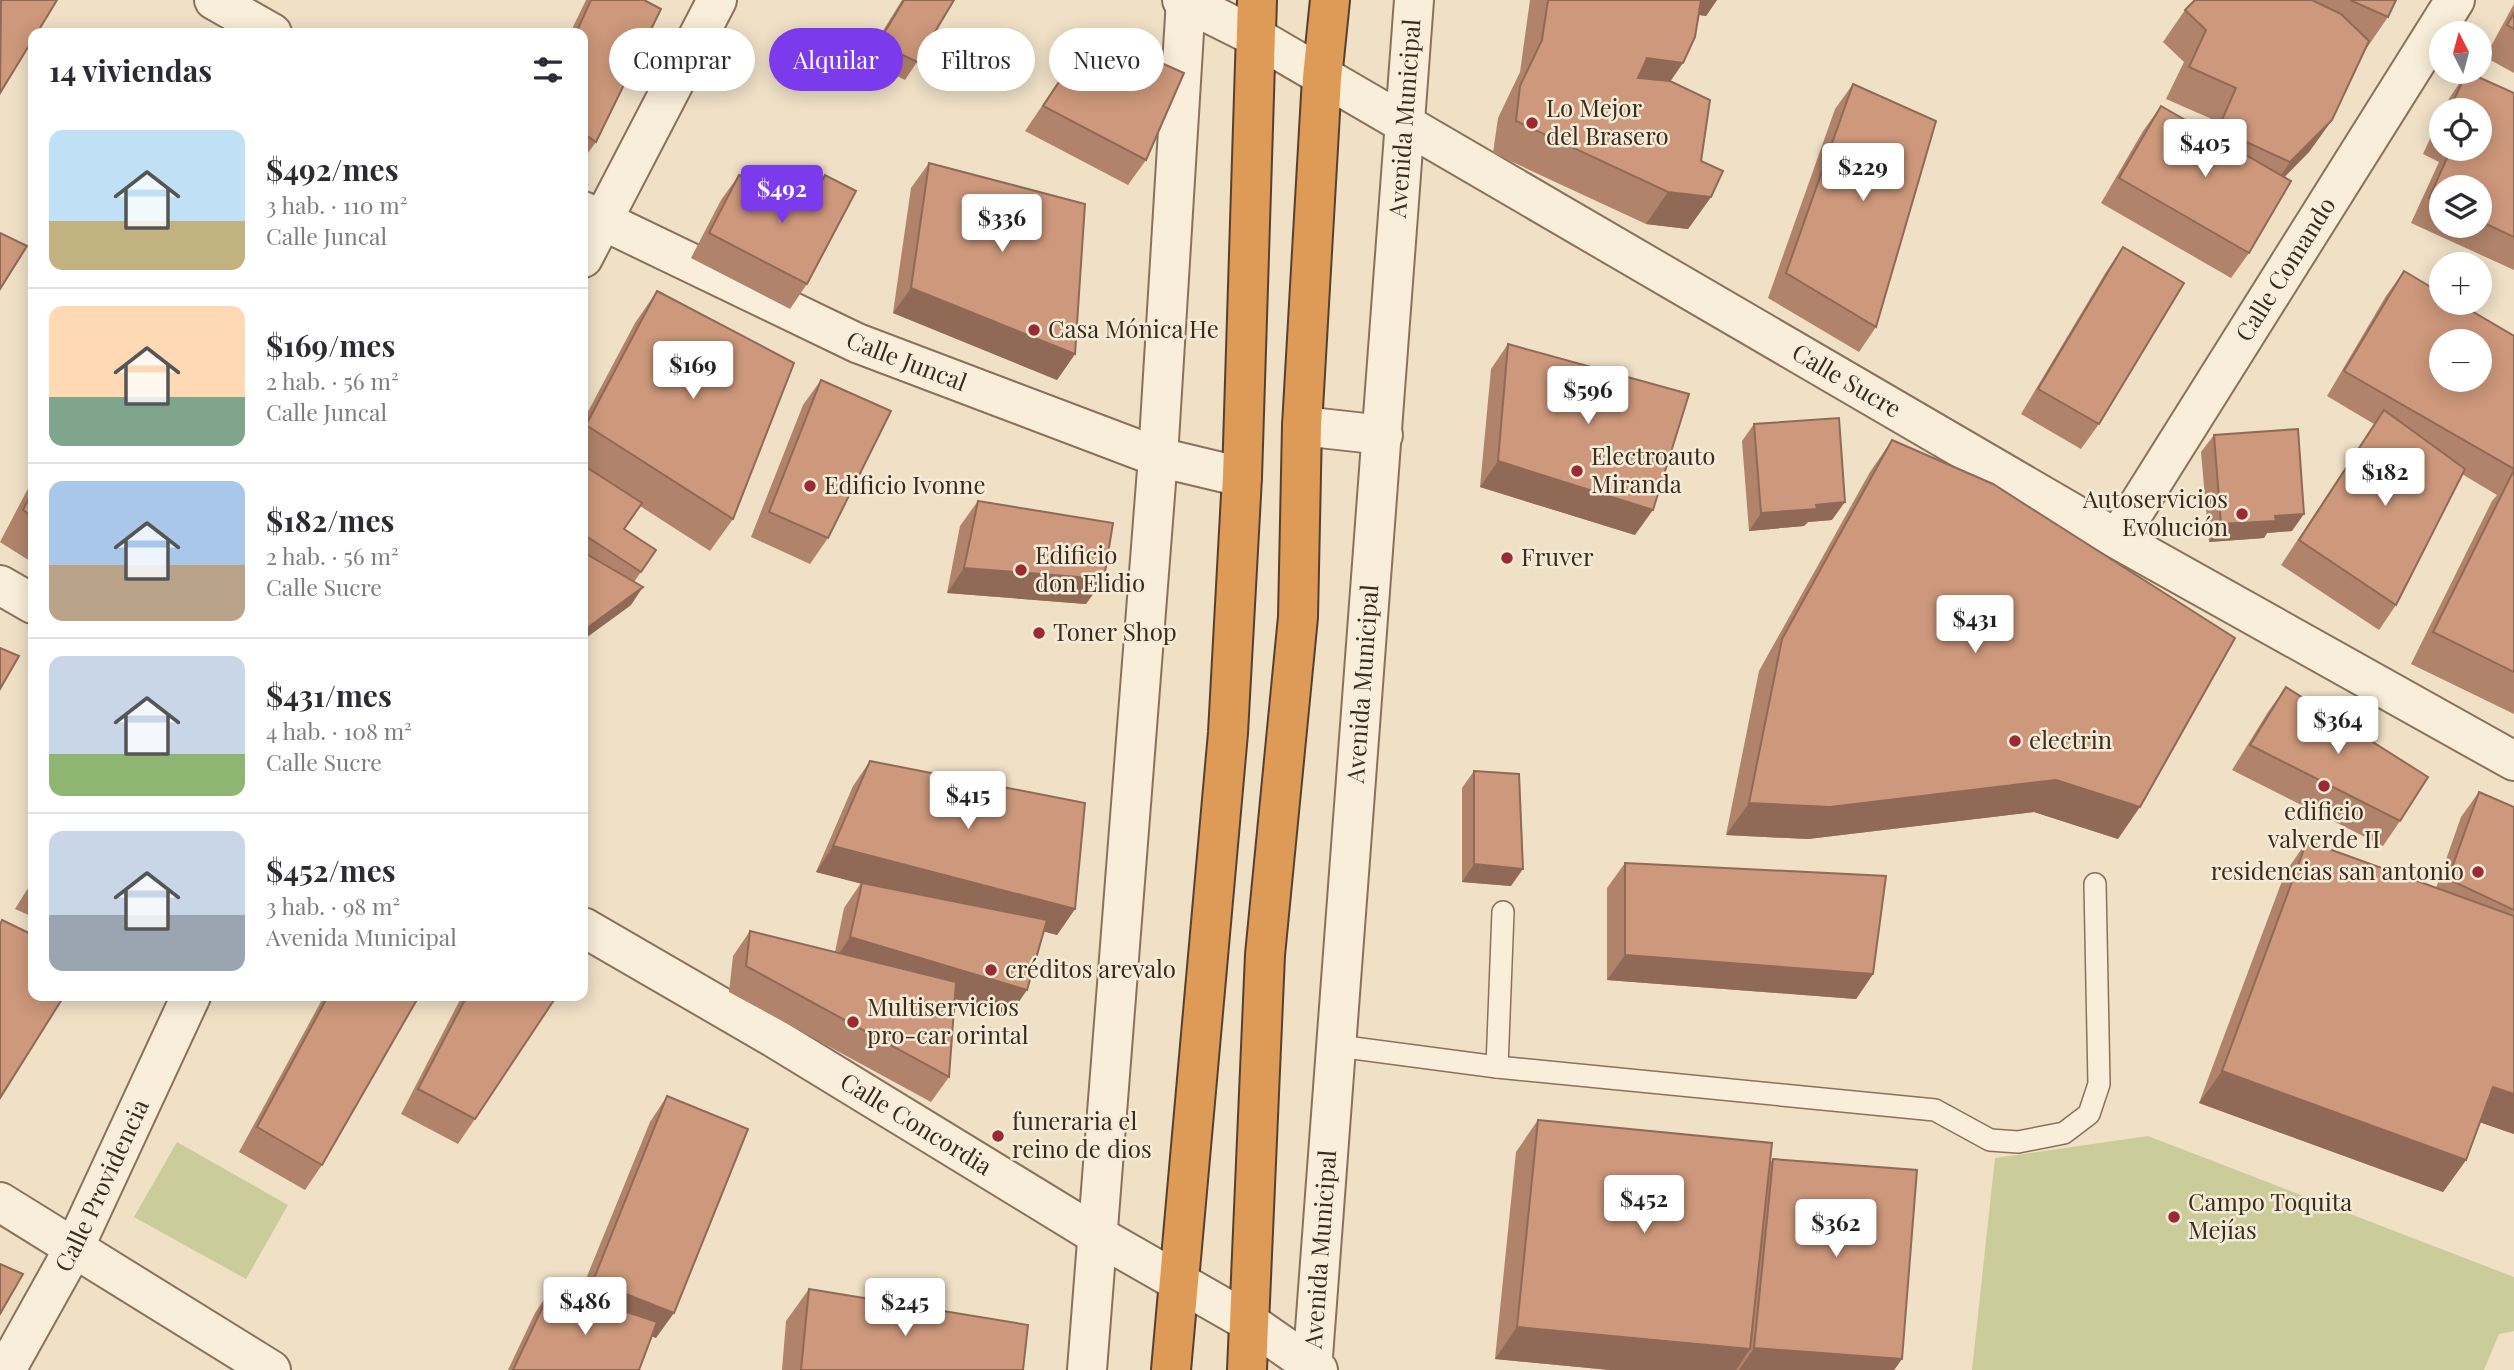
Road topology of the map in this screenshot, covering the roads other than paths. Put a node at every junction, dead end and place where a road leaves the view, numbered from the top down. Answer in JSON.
{"nodes":[{"id":1,"x":214,"y":0,"type":"edge"},
{"id":2,"x":717,"y":0,"type":"edge"},
{"id":3,"x":1330,"y":0,"type":"edge"},
{"id":4,"x":1414,"y":0,"type":"edge"},
{"id":5,"x":2455,"y":0,"type":"edge"},
{"id":6,"x":1185,"y":1,"type":"edge"},
{"id":7,"x":1255,"y":18,"type":"edge"},
{"id":8,"x":263,"y":28,"type":"edge"},
{"id":9,"x":1322,"y":78,"type":"junction"},
{"id":10,"x":1406,"y":125,"type":"junction"},
{"id":11,"x":593,"y":217,"type":"edge"},
{"id":12,"x":588,"y":238,"type":"edge"},
{"id":13,"x":1302,"y":426,"type":"junction"},
{"id":14,"x":1383,"y":435,"type":"junction"},
{"id":15,"x":1158,"y":457,"type":"junction"},
{"id":16,"x":1242,"y":478,"type":"junction"},
{"id":17,"x":2117,"y":539,"type":"junction"},
{"id":18,"x":0,"y":585,"type":"edge"},
{"id":19,"x":28,"y":601,"type":"edge"},
{"id":20,"x":2514,"y":761,"type":"edge"},
{"id":21,"x":2095,"y":884,"type":"dead end"},
{"id":22,"x":1503,"y":912,"type":"dead end"},
{"id":23,"x":588,"y":930,"type":"edge"},
{"id":24,"x":189,"y":1001,"type":"edge"},
{"id":25,"x":1338,"y":1046,"type":"junction"},
{"id":26,"x":1497,"y":1067,"type":"junction"},
{"id":27,"x":0,"y":1202,"type":"edge"},
{"id":28,"x":1095,"y":1234,"type":"junction"},
{"id":29,"x":74,"y":1248,"type":"junction"},
{"id":30,"x":1179,"y":1282,"type":"junction"},
{"id":31,"x":1249,"y":1322,"type":"junction"},
{"id":32,"x":1314,"y":1369,"type":"edge"},
{"id":33,"x":6,"y":1370,"type":"edge"},
{"id":34,"x":271,"y":1370,"type":"edge"},
{"id":35,"x":1087,"y":1370,"type":"edge"},
{"id":36,"x":1171,"y":1370,"type":"edge"},
{"id":37,"x":1247,"y":1370,"type":"edge"}],
"edges":[{"from":1,"to":8,"type":"street"},
{"from":2,"to":11,"type":"street"},
{"from":3,"to":9,"type":"highway"},
{"from":4,"to":10,"type":"street","name":"Avenida Municipal"},
{"from":5,"to":17,"type":"street","name":"Calle Comando"},
{"from":6,"to":7,"type":"street","name":"Calle Sucre"},
{"from":6,"to":15,"type":"street"},
{"from":7,"to":9,"type":"street","name":"Calle Sucre"},
{"from":7,"to":16,"type":"highway"},
{"from":9,"to":10,"type":"street","name":"Calle Sucre"},
{"from":9,"to":13,"type":"highway"},
{"from":10,"to":14,"type":"street","name":"Avenida Municipal"},
{"from":10,"to":17,"type":"street","name":"Calle Sucre"},
{"from":11,"to":12,"type":"street"},
{"from":11,"to":15,"type":"street","name":"Calle Juncal"},
{"from":13,"to":14,"type":"street"},
{"from":13,"to":31,"type":"highway"},
{"from":14,"to":25,"type":"street","name":"Avenida Municipal"},
{"from":15,"to":16,"type":"street","name":"Calle Juncal"},
{"from":15,"to":28,"type":"street"},
{"from":16,"to":30,"type":"highway"},
{"from":17,"to":20,"type":"street","name":"Calle Sucre"},
{"from":18,"to":19,"type":"street"},
{"from":21,"to":26,"type":"lane"},
{"from":22,"to":26,"type":"lane"},
{"from":23,"to":28,"type":"street","name":"Calle Concordia"},
{"from":24,"to":29,"type":"street","name":"Calle Providencia"},
{"from":25,"to":26,"type":"lane"},
{"from":25,"to":32,"type":"street","name":"Avenida Municipal"},
{"from":27,"to":29,"type":"street"},
{"from":28,"to":30,"type":"street","name":"Calle Concordia"},
{"from":28,"to":35,"type":"street"},
{"from":29,"to":33,"type":"street","name":"Calle Providencia"},
{"from":29,"to":34,"type":"street"},
{"from":30,"to":31,"type":"street","name":"Calle Concordia"},
{"from":30,"to":36,"type":"highway"},
{"from":31,"to":32,"type":"street","name":"Calle Concordia"},
{"from":31,"to":37,"type":"highway"}]}
